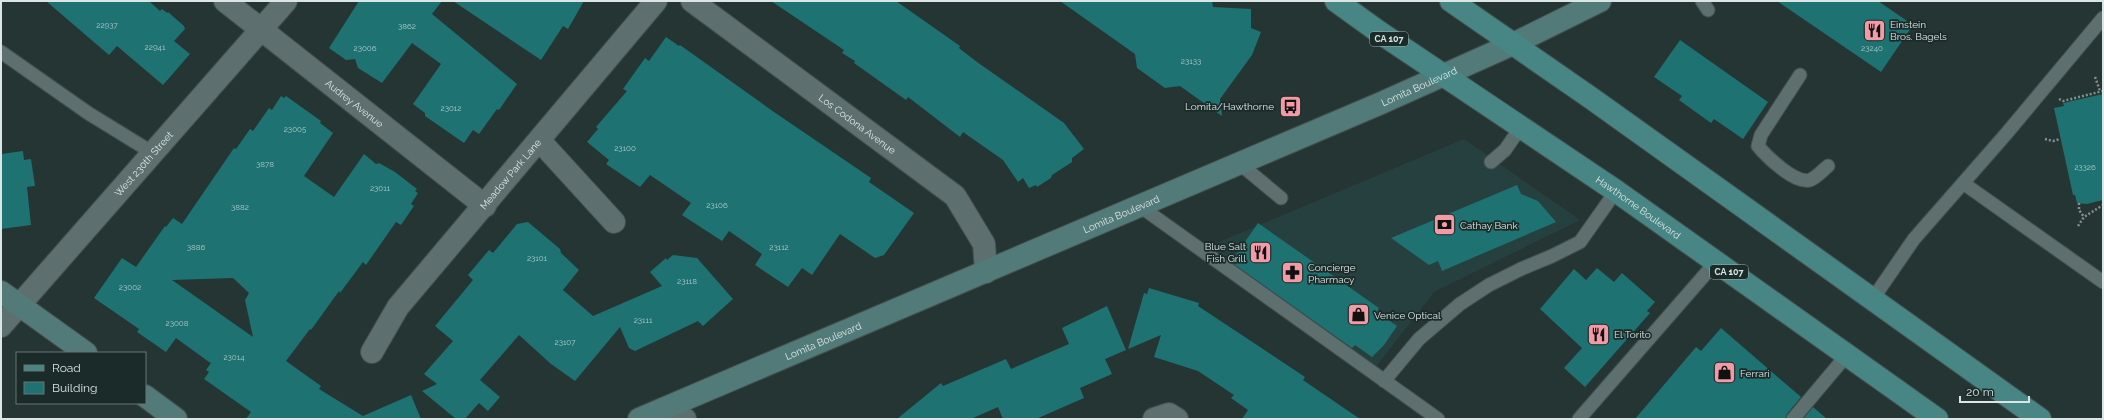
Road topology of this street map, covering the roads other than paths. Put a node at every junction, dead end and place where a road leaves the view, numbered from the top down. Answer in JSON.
{"nodes":[{"id":1,"x":225,"y":1,"type":"edge"},
{"id":2,"x":286,"y":1,"type":"edge"},
{"id":3,"x":656,"y":1,"type":"edge"},
{"id":4,"x":692,"y":1,"type":"edge"},
{"id":5,"x":1336,"y":1,"type":"edge"},
{"id":6,"x":1451,"y":1,"type":"edge"},
{"id":7,"x":1600,"y":1,"type":"edge"},
{"id":8,"x":2103,"y":18,"type":"edge"},
{"id":9,"x":262,"y":29,"type":"junction"},
{"id":10,"x":1513,"y":44,"type":"junction"},
{"id":11,"x":1,"y":52,"type":"edge"},
{"id":12,"x":1444,"y":75,"type":"junction"},
{"id":13,"x":1800,"y":75,"type":"dead end"},
{"id":14,"x":1521,"y":127,"type":"junction"},
{"id":15,"x":540,"y":141,"type":"junction"},
{"id":16,"x":153,"y":153,"type":"junction"},
{"id":17,"x":1491,"y":162,"type":"dead end"},
{"id":18,"x":1240,"y":164,"type":"junction"},
{"id":19,"x":1828,"y":166,"type":"dead end"},
{"id":20,"x":1963,"y":183,"type":"junction"},
{"id":21,"x":1616,"y":191,"type":"junction"},
{"id":22,"x":1281,"y":198,"type":"dead end"},
{"id":23,"x":485,"y":206,"type":"junction"},
{"id":24,"x":1141,"y":207,"type":"junction"},
{"id":25,"x":614,"y":222,"type":"dead end"},
{"id":26,"x":1715,"y":263,"type":"junction"},
{"id":27,"x":986,"y":272,"type":"junction"},
{"id":28,"x":2103,"y":282,"type":"edge"},
{"id":29,"x":1,"y":292,"type":"edge"},
{"id":30,"x":1872,"y":300,"type":"junction"},
{"id":31,"x":20,"y":305,"type":"junction"},
{"id":32,"x":1,"y":326,"type":"edge"},
{"id":33,"x":85,"y":352,"type":"edge"},
{"id":34,"x":372,"y":352,"type":"dead end"},
{"id":35,"x":1846,"y":356,"type":"junction"},
{"id":36,"x":1384,"y":381,"type":"junction"},
{"id":37,"x":146,"y":397,"type":"edge"},
{"id":38,"x":666,"y":408,"type":"junction"},
{"id":39,"x":176,"y":419,"type":"edge"},
{"id":40,"x":639,"y":419,"type":"edge"},
{"id":41,"x":685,"y":419,"type":"edge"},
{"id":42,"x":1438,"y":419,"type":"edge"},
{"id":43,"x":1579,"y":419,"type":"edge"},
{"id":44,"x":1793,"y":419,"type":"edge"},
{"id":45,"x":1936,"y":419,"type":"edge"},
{"id":46,"x":2040,"y":419,"type":"edge"}],
"edges":[{"from":1,"to":9,"type":"street","name":"Audrey Avenue"},
{"from":2,"to":9,"type":"street","name":"West 230th Street"},
{"from":3,"to":15,"type":"street","name":"Meadow Park Lane"},
{"from":4,"to":27,"type":"street","name":"Los Codona Avenue"},
{"from":5,"to":12,"type":"main road","name":"Hawthorne Boulevard","number":"CA 107"},
{"from":6,"to":10,"type":"main road"},
{"from":7,"to":10,"type":"main road","name":"Lomita Boulevard"},
{"from":8,"to":20,"type":"lane"},
{"from":9,"to":16,"type":"street","name":"West 230th Street"},
{"from":9,"to":23,"type":"street","name":"Audrey Avenue"},
{"from":10,"to":12,"type":"main road","name":"Lomita Boulevard"},
{"from":10,"to":30,"type":"main road"},
{"from":11,"to":16,"type":"lane"},
{"from":12,"to":14,"type":"main road","name":"Hawthorne Boulevard","number":"CA 107"},
{"from":12,"to":18,"type":"main road","name":"Lomita Boulevard"},
{"from":13,"to":19,"type":"lane"},
{"from":14,"to":17,"type":"lane"},
{"from":14,"to":21,"type":"main road","name":"Hawthorne Boulevard","number":"CA 107"},
{"from":15,"to":23,"type":"street","name":"Meadow Park Lane"},
{"from":15,"to":25,"type":"street"},
{"from":16,"to":31,"type":"street","name":"West 230th Street"},
{"from":18,"to":22,"type":"lane"},
{"from":18,"to":24,"type":"main road","name":"Lomita Boulevard"},
{"from":20,"to":28,"type":"lane"},
{"from":20,"to":30,"type":"lane"},
{"from":21,"to":26,"type":"main road","name":"Hawthorne Boulevard","number":"CA 107"},
{"from":21,"to":36,"type":"lane"},
{"from":23,"to":34,"type":"street","name":"Meadow Park Lane"},
{"from":24,"to":27,"type":"main road","name":"Lomita Boulevard"},
{"from":24,"to":36,"type":"lane"},
{"from":26,"to":35,"type":"main road","name":"Hawthorne Boulevard","number":"CA 107"},
{"from":26,"to":43,"type":"lane"},
{"from":27,"to":38,"type":"main road","name":"Lomita Boulevard"},
{"from":29,"to":31,"type":"main road"},
{"from":30,"to":46,"type":"main road"},
{"from":31,"to":32,"type":"street","name":"West 230th Street"},
{"from":31,"to":33,"type":"main road"},
{"from":35,"to":44,"type":"lane"},
{"from":35,"to":45,"type":"main road","name":"Hawthorne Boulevard","number":"CA 107"},
{"from":36,"to":42,"type":"lane"},
{"from":37,"to":39,"type":"main road"},
{"from":38,"to":40,"type":"main road","name":"Lomita Boulevard"},
{"from":38,"to":41,"type":"street"}]}
